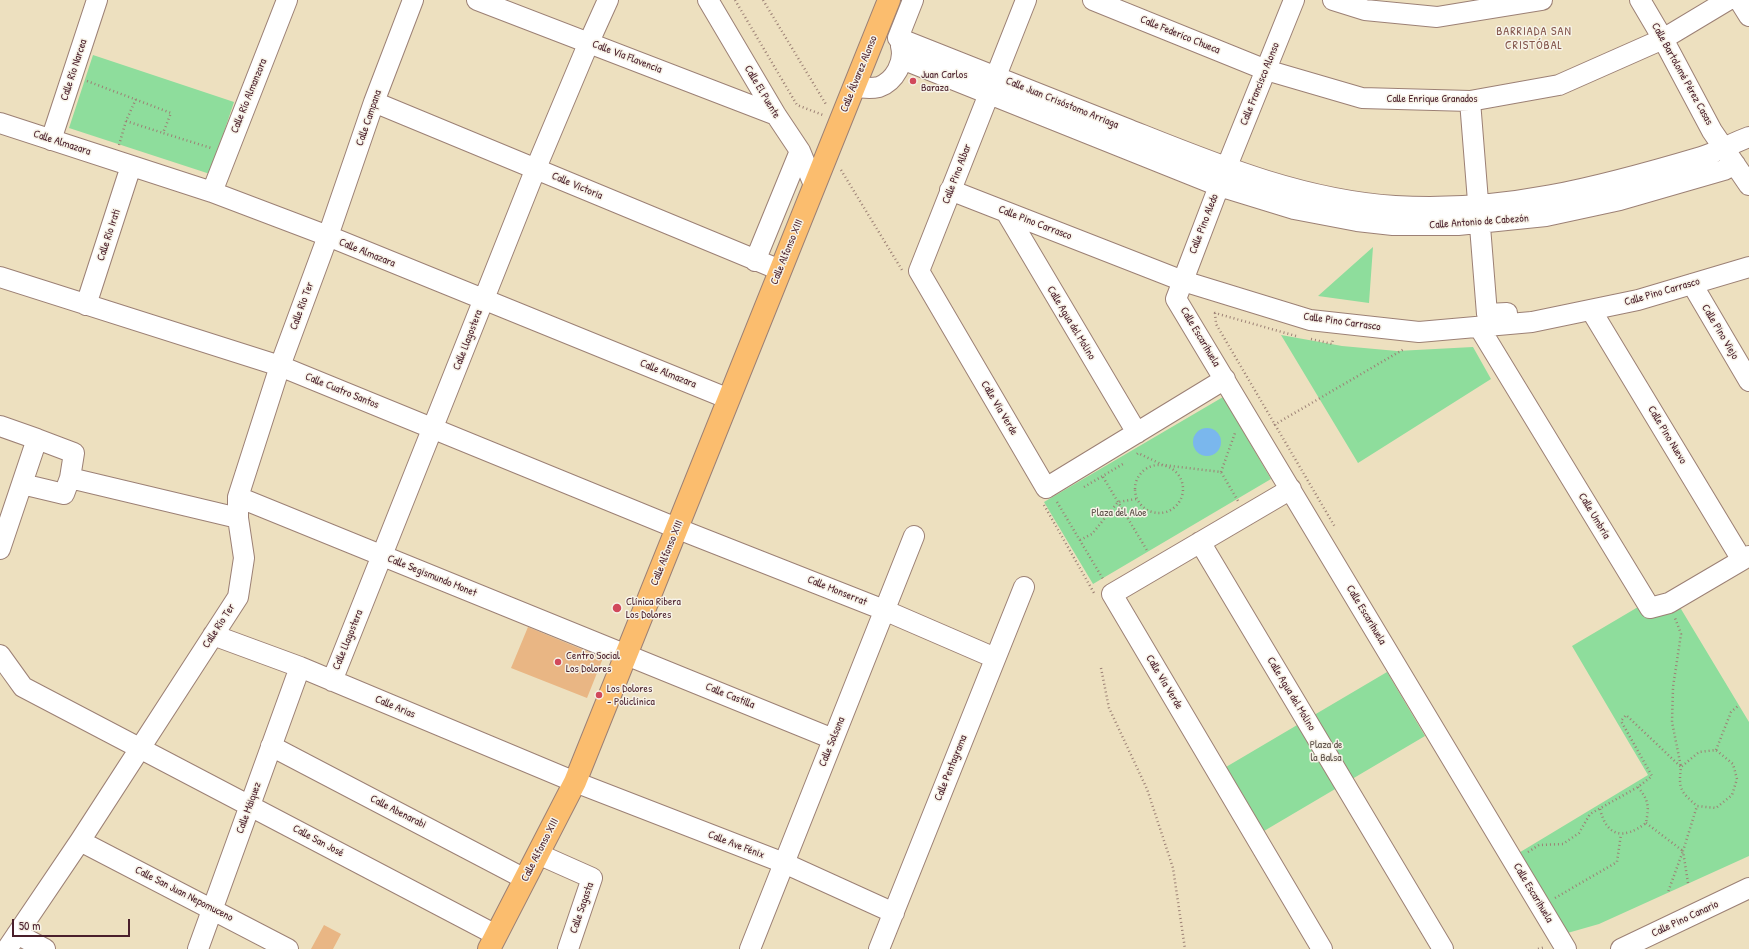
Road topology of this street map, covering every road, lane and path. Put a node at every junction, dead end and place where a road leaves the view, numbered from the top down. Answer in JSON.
{"nodes":[{"id":1,"x":97,"y":0,"type":"edge"},
{"id":2,"x":288,"y":0,"type":"edge"},
{"id":3,"x":413,"y":0,"type":"edge"},
{"id":4,"x":477,"y":0,"type":"edge"},
{"id":5,"x":608,"y":0,"type":"edge"},
{"id":6,"x":708,"y":0,"type":"edge"},
{"id":7,"x":735,"y":0,"type":"edge"},
{"id":8,"x":763,"y":0,"type":"edge"},
{"id":9,"x":889,"y":0,"type":"edge"},
{"id":10,"x":913,"y":0,"type":"edge"},
{"id":11,"x":1026,"y":0,"type":"edge"},
{"id":12,"x":1093,"y":0,"type":"edge"},
{"id":13,"x":1294,"y":0,"type":"edge"},
{"id":14,"x":1333,"y":0,"type":"edge"},
{"id":15,"x":1542,"y":0,"type":"edge"},
{"id":16,"x":1640,"y":0,"type":"edge"},
{"id":17,"x":1728,"y":0,"type":"edge"},
{"id":18,"x":1739,"y":0,"type":"edge"},
{"id":19,"x":1749,"y":16,"type":"edge"},
{"id":20,"x":880,"y":22,"type":"junction"},
{"id":21,"x":898,"y":38,"type":"junction"},
{"id":22,"x":1663,"y":39,"type":"junction"},
{"id":23,"x":589,"y":42,"type":"junction"},
{"id":24,"x":902,"y":59,"type":"junction"},
{"id":25,"x":1266,"y":70,"type":"junction"},
{"id":26,"x":72,"y":76,"type":"junction"},
{"id":27,"x":991,"y":85,"type":"junction"},
{"id":28,"x":854,"y":86,"type":"junction"},
{"id":29,"x":136,"y":99,"type":"junction"},
{"id":30,"x":1470,"y":101,"type":"junction"},
{"id":31,"x":374,"y":102,"type":"junction"},
{"id":32,"x":827,"y":106,"type":"dead end"},
{"id":33,"x":776,"y":115,"type":"junction"},
{"id":34,"x":824,"y":116,"type":"dead end"},
{"id":35,"x":126,"y":121,"type":"junction"},
{"id":36,"x":0,"y":123,"type":"edge"},
{"id":37,"x":163,"y":133,"type":"junction"},
{"id":38,"x":1749,"y":137,"type":"edge"},
{"id":39,"x":52,"y":140,"type":"junction"},
{"id":40,"x":800,"y":151,"type":"junction"},
{"id":41,"x":227,"y":152,"type":"junction"},
{"id":42,"x":826,"y":154,"type":"junction"},
{"id":43,"x":1730,"y":156,"type":"junction"},
{"id":44,"x":123,"y":163,"type":"junction"},
{"id":45,"x":536,"y":168,"type":"junction"},
{"id":46,"x":1222,"y":177,"type":"junction"},
{"id":47,"x":814,"y":185,"type":"junction"},
{"id":48,"x":1749,"y":185,"type":"edge"},
{"id":49,"x":950,"y":190,"type":"junction"},
{"id":50,"x":212,"y":192,"type":"junction"},
{"id":51,"x":1006,"y":212,"type":"junction"},
{"id":52,"x":1479,"y":214,"type":"junction"},
{"id":53,"x":328,"y":236,"type":"junction"},
{"id":54,"x":755,"y":261,"type":"junction"},
{"id":55,"x":1749,"y":267,"type":"edge"},
{"id":56,"x":780,"y":270,"type":"junction"},
{"id":57,"x":912,"y":274,"type":"junction"},
{"id":58,"x":0,"y":277,"type":"edge"},
{"id":59,"x":1183,"y":281,"type":"junction"},
{"id":60,"x":1692,"y":284,"type":"junction"},
{"id":61,"x":483,"y":300,"type":"junction"},
{"id":62,"x":86,"y":305,"type":"junction"},
{"id":63,"x":1591,"y":310,"type":"junction"},
{"id":64,"x":1508,"y":324,"type":"junction"},
{"id":65,"x":1479,"y":327,"type":"junction"},
{"id":66,"x":1410,"y":348,"type":"dead end"},
{"id":67,"x":280,"y":366,"type":"junction"},
{"id":68,"x":1225,"y":379,"type":"junction"},
{"id":69,"x":1749,"y":381,"type":"edge"},
{"id":70,"x":729,"y":399,"type":"junction"},
{"id":71,"x":0,"y":426,"type":"edge"},
{"id":72,"x":434,"y":428,"type":"junction"},
{"id":73,"x":1236,"y":430,"type":"dead end"},
{"id":74,"x":1136,"y":433,"type":"junction"},
{"id":75,"x":1258,"y":434,"type":"junction"},
{"id":76,"x":37,"y":439,"type":"junction"},
{"id":77,"x":1222,"y":472,"type":"dead end"},
{"id":78,"x":1103,"y":477,"type":"dead end"},
{"id":79,"x":70,"y":478,"type":"junction"},
{"id":80,"x":22,"y":484,"type":"junction"},
{"id":81,"x":1291,"y":489,"type":"junction"},
{"id":82,"x":238,"y":497,"type":"junction"},
{"id":83,"x":1136,"y":499,"type":"junction"},
{"id":84,"x":1041,"y":501,"type":"dead end"},
{"id":85,"x":1057,"y":502,"type":"dead end"},
{"id":86,"x":1118,"y":502,"type":"junction"},
{"id":87,"x":238,"y":518,"type":"junction"},
{"id":88,"x":677,"y":528,"type":"junction"},
{"id":89,"x":914,"y":536,"type":"dead end"},
{"id":90,"x":1080,"y":540,"type":"junction"},
{"id":91,"x":1200,"y":542,"type":"junction"},
{"id":92,"x":0,"y":549,"type":"edge"},
{"id":93,"x":382,"y":555,"type":"junction"},
{"id":94,"x":1746,"y":558,"type":"edge"},
{"id":95,"x":1156,"y":568,"type":"junction"},
{"id":96,"x":1105,"y":582,"type":"dead end"},
{"id":97,"x":1024,"y":587,"type":"dead end"},
{"id":98,"x":1097,"y":597,"type":"dead end"},
{"id":99,"x":1669,"y":603,"type":"junction"},
{"id":100,"x":884,"y":610,"type":"junction"},
{"id":101,"x":213,"y":636,"type":"junction"},
{"id":102,"x":626,"y":654,"type":"junction"},
{"id":103,"x":0,"y":655,"type":"edge"},
{"id":104,"x":996,"y":658,"type":"junction"},
{"id":105,"x":300,"y":667,"type":"junction"},
{"id":106,"x":1101,"y":668,"type":"dead end"},
{"id":107,"x":332,"y":681,"type":"junction"},
{"id":108,"x":1739,"y":706,"type":"dead end"},
{"id":109,"x":833,"y":739,"type":"junction"},
{"id":110,"x":271,"y":746,"type":"junction"},
{"id":111,"x":140,"y":748,"type":"junction"},
{"id":112,"x":1716,"y":750,"type":"junction"},
{"id":113,"x":1681,"y":767,"type":"junction"},
{"id":114,"x":575,"y":782,"type":"junction"},
{"id":115,"x":1638,"y":787,"type":"junction"},
{"id":116,"x":250,"y":805,"type":"junction"},
{"id":117,"x":1697,"y":806,"type":"junction"},
{"id":118,"x":1600,"y":809,"type":"junction"},
{"id":119,"x":1646,"y":823,"type":"junction"},
{"id":120,"x":1621,"y":834,"type":"junction"},
{"id":121,"x":80,"y":841,"type":"junction"},
{"id":122,"x":1684,"y":851,"type":"junction"},
{"id":123,"x":538,"y":854,"type":"junction"},
{"id":124,"x":1524,"y":854,"type":"dead end"},
{"id":125,"x":784,"y":863,"type":"junction"},
{"id":126,"x":525,"y":878,"type":"junction"},
{"id":127,"x":1688,"y":884,"type":"dead end"},
{"id":128,"x":1749,"y":888,"type":"edge"},
{"id":129,"x":1668,"y":892,"type":"dead end"},
{"id":130,"x":1551,"y":900,"type":"dead end"},
{"id":131,"x":213,"y":909,"type":"junction"},
{"id":132,"x":894,"y":913,"type":"junction"},
{"id":133,"x":12,"y":942,"type":"edge"},
{"id":134,"x":492,"y":942,"type":"edge"},
{"id":135,"x":1563,"y":944,"type":"edge"},
{"id":136,"x":45,"y":949,"type":"edge"},
{"id":137,"x":198,"y":949,"type":"edge"},
{"id":138,"x":288,"y":949,"type":"edge"},
{"id":139,"x":568,"y":949,"type":"edge"},
{"id":140,"x":750,"y":949,"type":"edge"},
{"id":141,"x":879,"y":949,"type":"edge"},
{"id":142,"x":1185,"y":949,"type":"edge"},
{"id":143,"x":1322,"y":949,"type":"edge"},
{"id":144,"x":1443,"y":949,"type":"edge"},
{"id":145,"x":1538,"y":949,"type":"edge"},
{"id":146,"x":1621,"y":949,"type":"edge"}],
"edges":[{"from":1,"to":26,"type":"street","name":"Calle Río Narcea"},
{"from":2,"to":41,"type":"street","name":"Calle Río Almanzora"},
{"from":3,"to":31,"type":"street","name":"Calle Campana"},
{"from":4,"to":23,"type":"street","name":"Calle Vía Flavencia"},
{"from":5,"to":23,"type":"street","name":"Calle Llagostera"},
{"from":6,"to":33,"type":"street","name":"Calle El Puente"},
{"from":7,"to":34,"type":"path"},
{"from":8,"to":32,"type":"path"},
{"from":9,"to":20,"type":"main road","name":"Calle Álvarez Alonso"},
{"from":10,"to":21,"type":"street"},
{"from":11,"to":27,"type":"street","name":"Calle Pino Albar"},
{"from":12,"to":25,"type":"street","name":"Calle Federico Chueca"},
{"from":13,"to":25,"type":"street","name":"Calle Francisco Alonso"},
{"from":14,"to":15,"type":"street"},
{"from":16,"to":22,"type":"street","name":"Calle Bartolomé Pérez Casas"},
{"from":17,"to":22,"type":"street","name":"Calle Enrique Granados"},
{"from":18,"to":19,"type":"street"},
{"from":20,"to":21,"type":"street"},
{"from":20,"to":28,"type":"main road","name":"Calle Álvarez Alonso"},
{"from":21,"to":24,"type":"street"},
{"from":21,"to":27,"type":"street","name":"Calle Juan Crisóstomo Arriaga"},
{"from":22,"to":30,"type":"street","name":"Calle Enrique Granados"},
{"from":22,"to":43,"type":"street","name":"Calle Bartolomé Pérez Casas"},
{"from":23,"to":33,"type":"street","name":"Calle Vía Flavencia"},
{"from":23,"to":45,"type":"street","name":"Calle Llagostera"},
{"from":24,"to":27,"type":"street","name":"Calle Juan Crisóstomo Arriaga"},
{"from":24,"to":28,"type":"street"},
{"from":25,"to":30,"type":"street","name":"Calle Enrique Granados"},
{"from":25,"to":46,"type":"street","name":"Calle Francisco Alonso"},
{"from":26,"to":29,"type":"path"},
{"from":26,"to":39,"type":"street","name":"Calle Río Narcea"},
{"from":27,"to":46,"type":"street","name":"Calle Juan Crisóstomo Arriaga"},
{"from":27,"to":49,"type":"street","name":"Calle Pino Albar"},
{"from":28,"to":42,"type":"main road","name":"Calle Álvarez Alonso"},
{"from":29,"to":35,"type":"path"},
{"from":29,"to":37,"type":"path"},
{"from":30,"to":52,"type":"street"},
{"from":31,"to":45,"type":"street","name":"Calle Victoria"},
{"from":31,"to":53,"type":"street","name":"Calle Campana"},
{"from":33,"to":40,"type":"street","name":"Calle El Puente"},
{"from":35,"to":37,"type":"path"},
{"from":35,"to":44,"type":"path"},
{"from":36,"to":39,"type":"street","name":"Calle Almazara"},
{"from":37,"to":41,"type":"path"},
{"from":38,"to":43,"type":"street","name":"Calle Antonio de Cabezón"},
{"from":39,"to":44,"type":"street","name":"Calle Almazara"},
{"from":40,"to":47,"type":"street","name":"Calle El Puente"},
{"from":40,"to":54,"type":"street"},
{"from":41,"to":50,"type":"street","name":"Calle Río Almanzora"},
{"from":42,"to":47,"type":"main road","name":"Calle Alfonso XIII"},
{"from":42,"to":57,"type":"path"},
{"from":43,"to":48,"type":"street","name":"Calle Bartolomé Pérez Casas"},
{"from":43,"to":52,"type":"street","name":"Calle Antonio de Cabezón"},
{"from":44,"to":50,"type":"street","name":"Calle Almazara"},
{"from":44,"to":62,"type":"street","name":"Calle Río Irati"},
{"from":45,"to":54,"type":"street","name":"Calle Victoria"},
{"from":45,"to":61,"type":"street","name":"Calle Llagostera"},
{"from":46,"to":52,"type":"street","name":"Calle Antonio de Cabezón"},
{"from":46,"to":59,"type":"street","name":"Calle Pino Aledo"},
{"from":47,"to":56,"type":"main road","name":"Calle Alfonso XIII"},
{"from":49,"to":51,"type":"street","name":"Calle Pino Carrasco"},
{"from":49,"to":57,"type":"street","name":"Calle Pino Albar"},
{"from":50,"to":53,"type":"street","name":"Calle Almazara"},
{"from":51,"to":59,"type":"street","name":"Calle Pino Carrasco"},
{"from":51,"to":74,"type":"street","name":"Calle Agua del Molino"},
{"from":52,"to":64,"type":"street"},
{"from":53,"to":61,"type":"street","name":"Calle Almazara"},
{"from":53,"to":67,"type":"street","name":"Calle Río Ter"},
{"from":54,"to":56,"type":"street","name":"Calle Victoria"},
{"from":55,"to":60,"type":"street","name":"Calle Pino Carrasco"},
{"from":56,"to":70,"type":"main road","name":"Calle Alfonso XIII"},
{"from":57,"to":74,"type":"street","name":"Calle Vía Verde"},
{"from":58,"to":62,"type":"street","name":"Calle Cuatro Santos"},
{"from":59,"to":65,"type":"street","name":"Calle Pino Carrasco"},
{"from":59,"to":68,"type":"street","name":"Calle Escarihuela"},
{"from":60,"to":63,"type":"street","name":"Calle Pino Carrasco"},
{"from":60,"to":69,"type":"street","name":"Calle Pino Viejo"},
{"from":61,"to":70,"type":"street","name":"Calle Almazara"},
{"from":61,"to":72,"type":"street","name":"Calle Llagostera"},
{"from":62,"to":67,"type":"street","name":"Calle Cuatro Santos"},
{"from":63,"to":64,"type":"street","name":"Calle Pino Carrasco"},
{"from":63,"to":94,"type":"street","name":"Calle Pino Nuevo"},
{"from":64,"to":65,"type":"street","name":"Calle Pino Carrasco"},
{"from":65,"to":99,"type":"street","name":"Calle Umbría"},
{"from":66,"to":75,"type":"path"},
{"from":67,"to":72,"type":"street","name":"Calle Cuatro Santos"},
{"from":67,"to":82,"type":"street","name":"Calle Río Ter"},
{"from":68,"to":74,"type":"street","name":"Calle Vía Verde"},
{"from":68,"to":75,"type":"street","name":"Calle Escarihuela"},
{"from":70,"to":88,"type":"main road","name":"Calle Alfonso XIII"},
{"from":71,"to":76,"type":"street"},
{"from":72,"to":88,"type":"street","name":"Calle Cuatro Santos"},
{"from":72,"to":93,"type":"street","name":"Calle Llagostera"},
{"from":73,"to":77,"type":"path"},
{"from":75,"to":81,"type":"street","name":"Calle Escarihuela"},
{"from":76,"to":79,"type":"street"},
{"from":76,"to":80,"type":"street"},
{"from":78,"to":86,"type":"path"},
{"from":79,"to":80,"type":"street"},
{"from":79,"to":87,"type":"street"},
{"from":80,"to":92,"type":"street"},
{"from":81,"to":91,"type":"street","name":"Calle Vía Verde"},
{"from":81,"to":135,"type":"street","name":"Calle Escarihuela"},
{"from":82,"to":87,"type":"street","name":"Calle Río Ter"},
{"from":82,"to":93,"type":"street","name":"Calle Segismundo Monet"},
{"from":83,"to":83,"type":"path"},
{"from":83,"to":86,"type":"path"},
{"from":84,"to":98,"type":"path"},
{"from":85,"to":90,"type":"path"},
{"from":86,"to":90,"type":"path"},
{"from":86,"to":95,"type":"path"},
{"from":87,"to":101,"type":"street","name":"Calle Río Ter"},
{"from":88,"to":100,"type":"street","name":"Calle Monserrat"},
{"from":88,"to":102,"type":"main road","name":"Calle Alfonso XIII"},
{"from":89,"to":100,"type":"street","name":"Calle Solsona"},
{"from":90,"to":96,"type":"path"},
{"from":91,"to":95,"type":"street","name":"Calle Vía Verde"},
{"from":91,"to":144,"type":"street","name":"Calle Agua del Molino"},
{"from":93,"to":102,"type":"street","name":"Calle Segismundo Monet"},
{"from":93,"to":107,"type":"street","name":"Calle Llagostera"},
{"from":94,"to":99,"type":"street","name":"Calle Umbría"},
{"from":95,"to":143,"type":"street","name":"Calle Vía Verde"},
{"from":97,"to":104,"type":"street","name":"Calle Pentagrama"},
{"from":99,"to":113,"type":"path"},
{"from":100,"to":104,"type":"street","name":"Calle Monserrat"},
{"from":100,"to":109,"type":"street","name":"Calle Solsona"},
{"from":101,"to":105,"type":"street","name":"Calle Arias"},
{"from":101,"to":111,"type":"street","name":"Calle Río Ter"},
{"from":102,"to":109,"type":"street","name":"Calle Castilla"},
{"from":102,"to":114,"type":"main road","name":"Calle Alfonso XIII"},
{"from":103,"to":111,"type":"street","name":"Calle San José"},
{"from":104,"to":132,"type":"street","name":"Calle Pentagrama"},
{"from":105,"to":107,"type":"street","name":"Calle Arias"},
{"from":105,"to":110,"type":"street","name":"Calle Máiquez"},
{"from":106,"to":142,"type":"path"},
{"from":107,"to":114,"type":"street","name":"Calle Arias"},
{"from":108,"to":112,"type":"path"},
{"from":109,"to":125,"type":"street","name":"Calle Solsona"},
{"from":110,"to":116,"type":"street","name":"Calle Máiquez"},
{"from":110,"to":126,"type":"street","name":"Calle Abenarabi"},
{"from":111,"to":116,"type":"street","name":"Calle San José"},
{"from":111,"to":121,"type":"street","name":"Calle Río Ter"},
{"from":112,"to":113,"type":"path"},
{"from":112,"to":117,"type":"path"},
{"from":113,"to":115,"type":"path"},
{"from":113,"to":117,"type":"path"},
{"from":114,"to":123,"type":"main road","name":"Calle Alfonso XIII"},
{"from":114,"to":125,"type":"street","name":"Calle Ave Fénix"},
{"from":115,"to":118,"type":"path"},
{"from":115,"to":119,"type":"path"},
{"from":116,"to":131,"type":"street","name":"Calle Máiquez"},
{"from":116,"to":134,"type":"street","name":"Calle San José"},
{"from":117,"to":122,"type":"path"},
{"from":118,"to":120,"type":"path"},
{"from":118,"to":124,"type":"path"},
{"from":119,"to":120,"type":"path"},
{"from":119,"to":122,"type":"path"},
{"from":120,"to":130,"type":"path"},
{"from":121,"to":131,"type":"street","name":"Calle San Juan Nepomuceno"},
{"from":121,"to":133,"type":"street","name":"Calle Río Ter"},
{"from":122,"to":127,"type":"path"},
{"from":122,"to":129,"type":"path"},
{"from":123,"to":126,"type":"main road","name":"Calle Alfonso XIII"},
{"from":123,"to":139,"type":"street","name":"Calle Sagasta"},
{"from":125,"to":132,"type":"street","name":"Calle Ave Fénix"},
{"from":125,"to":140,"type":"street","name":"Calle Solsona"},
{"from":126,"to":134,"type":"main road","name":"Calle Alfonso XIII"},
{"from":128,"to":146,"type":"street","name":"Calle Pino Canario"},
{"from":131,"to":137,"type":"street","name":"Calle Máiquez"},
{"from":131,"to":138,"type":"street","name":"Calle San Juan Nepomuceno"},
{"from":132,"to":141,"type":"street","name":"Calle Pentagrama"},
{"from":133,"to":136,"type":"street"},
{"from":135,"to":145,"type":"path"}]}
